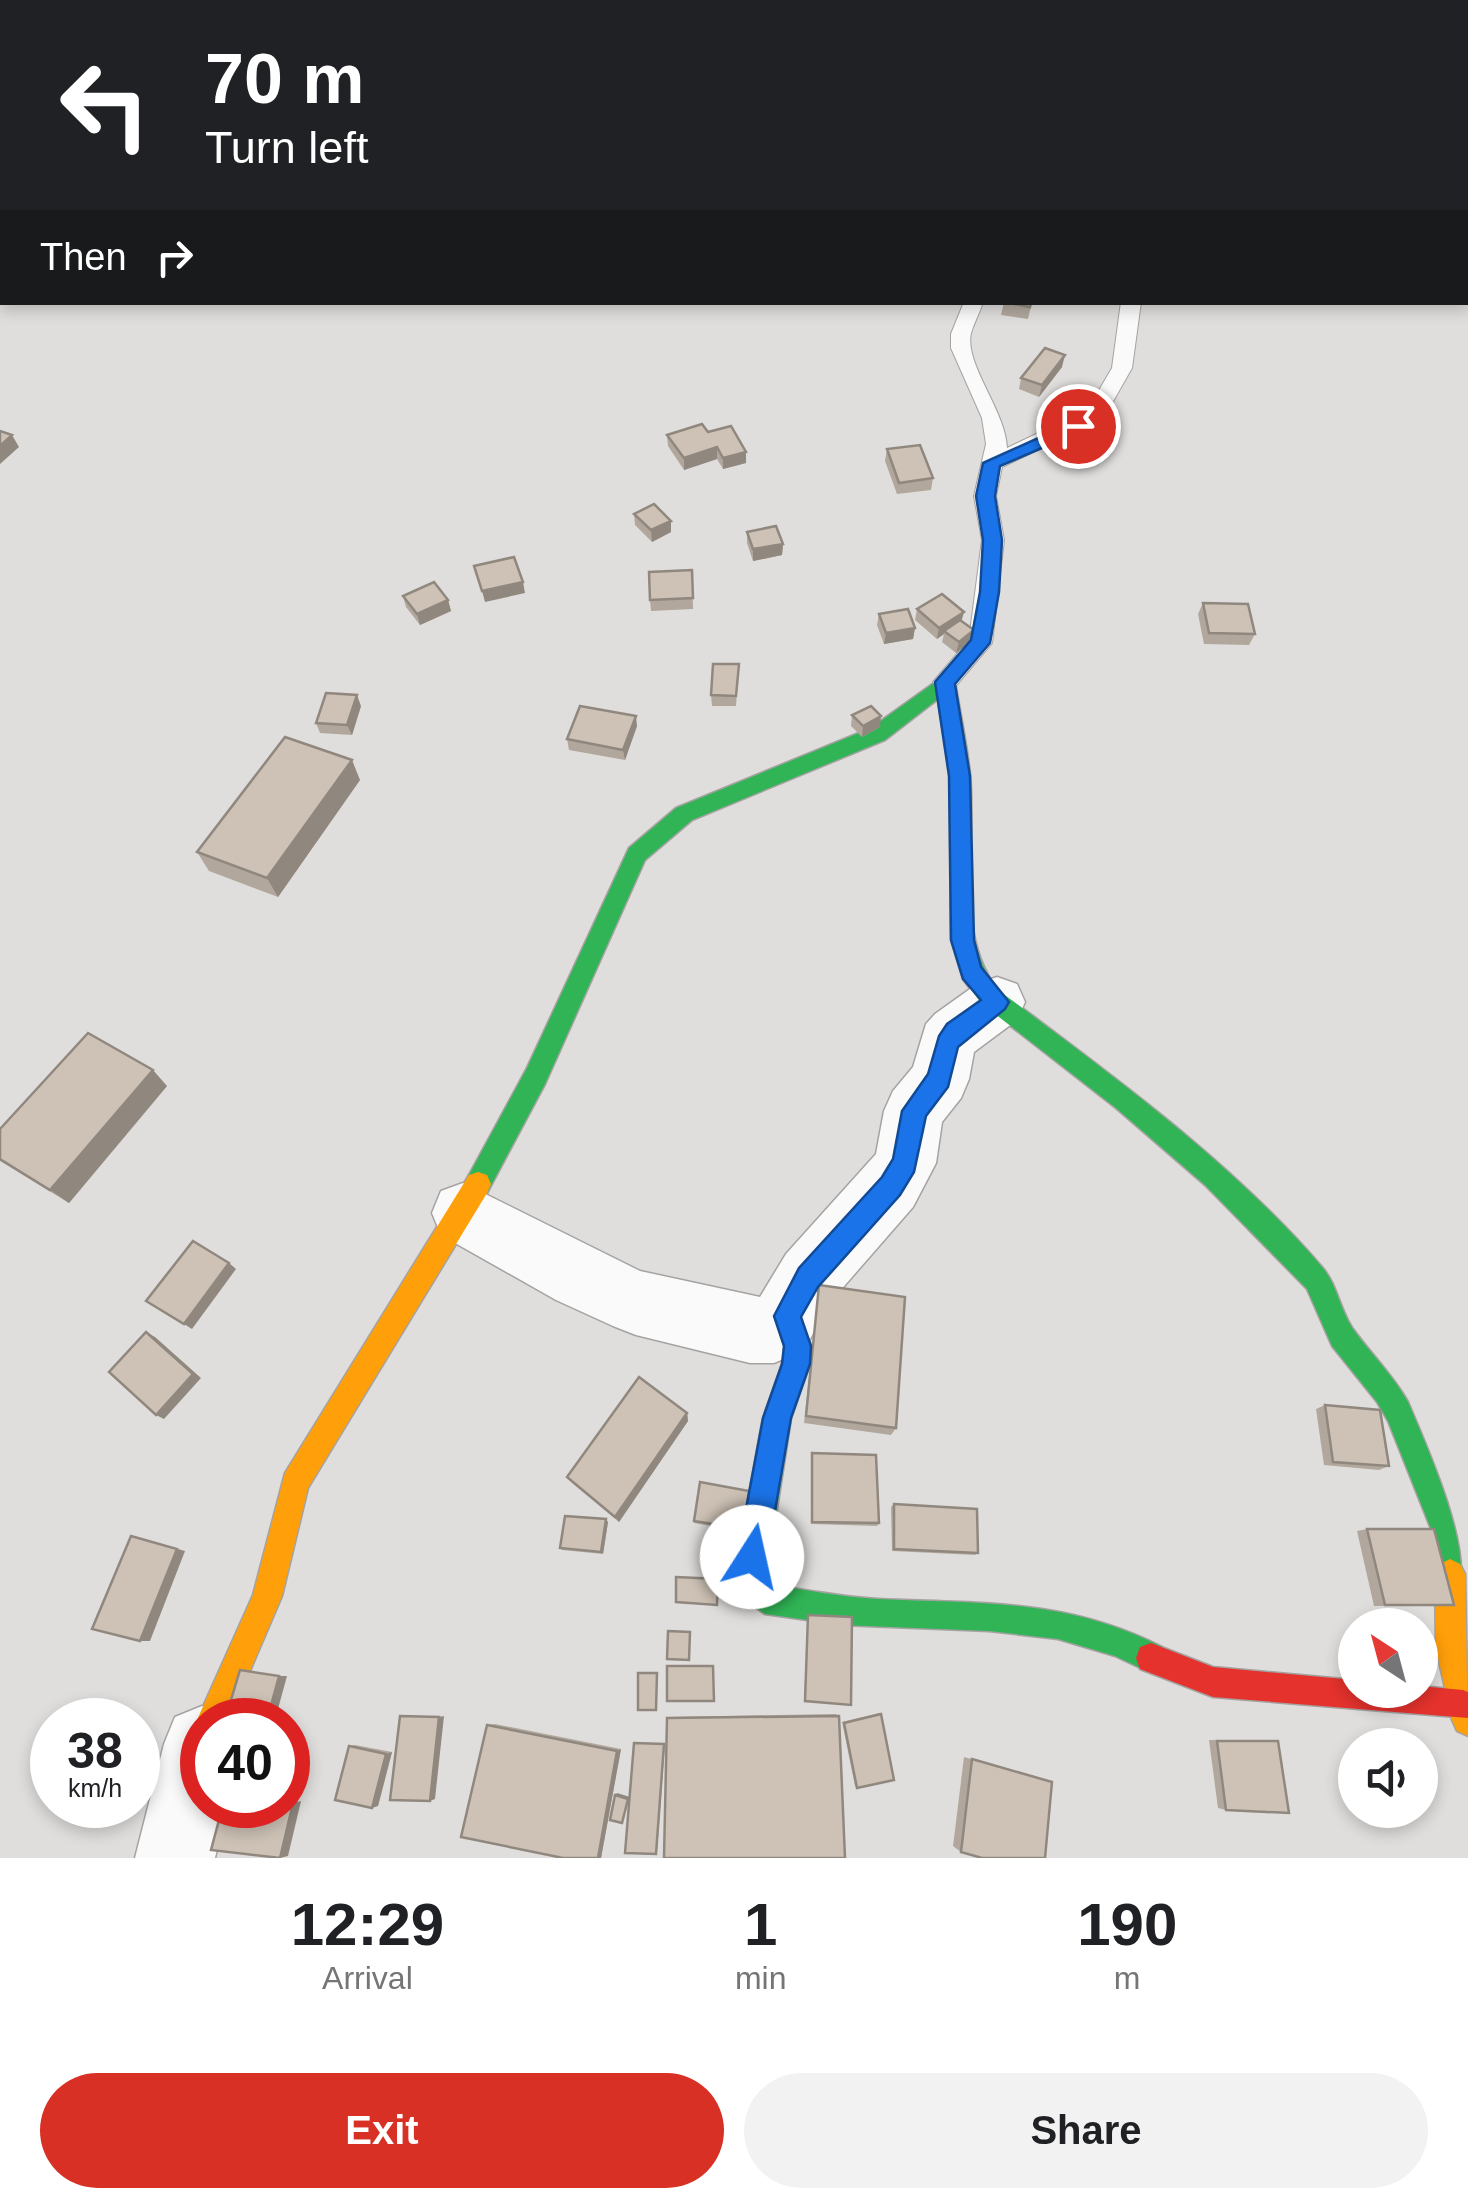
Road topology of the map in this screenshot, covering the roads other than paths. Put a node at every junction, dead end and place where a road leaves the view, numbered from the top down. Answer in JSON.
{"nodes":[{"id":1,"x":973,"y":305,"type":"edge"},
{"id":2,"x":1132,"y":305,"type":"edge"},
{"id":3,"x":992,"y":463,"type":"junction"},
{"id":4,"x":945,"y":682,"type":"junction"},
{"id":5,"x":997,"y":1002,"type":"junction"},
{"id":6,"x":463,"y":1213,"type":"junction"},
{"id":7,"x":787,"y":1316,"type":"junction"},
{"id":8,"x":223,"y":1698,"type":"edge"},
{"id":9,"x":1466,"y":1713,"type":"edge"},
{"id":10,"x":182,"y":1828,"type":"edge"},
{"id":11,"x":175,"y":1858,"type":"edge"}],
"edges":[{"from":1,"to":3,"type":"lane"},
{"from":2,"to":3,"type":"lane"},
{"from":3,"to":4,"type":"lane"},
{"from":4,"to":5,"type":"street"},
{"from":4,"to":6,"type":"street"},
{"from":5,"to":7,"type":"street"},
{"from":5,"to":9,"type":"street"},
{"from":6,"to":7,"type":"street"},
{"from":6,"to":8,"type":"street"},
{"from":7,"to":9,"type":"street"},
{"from":10,"to":11,"type":"street"}]}
